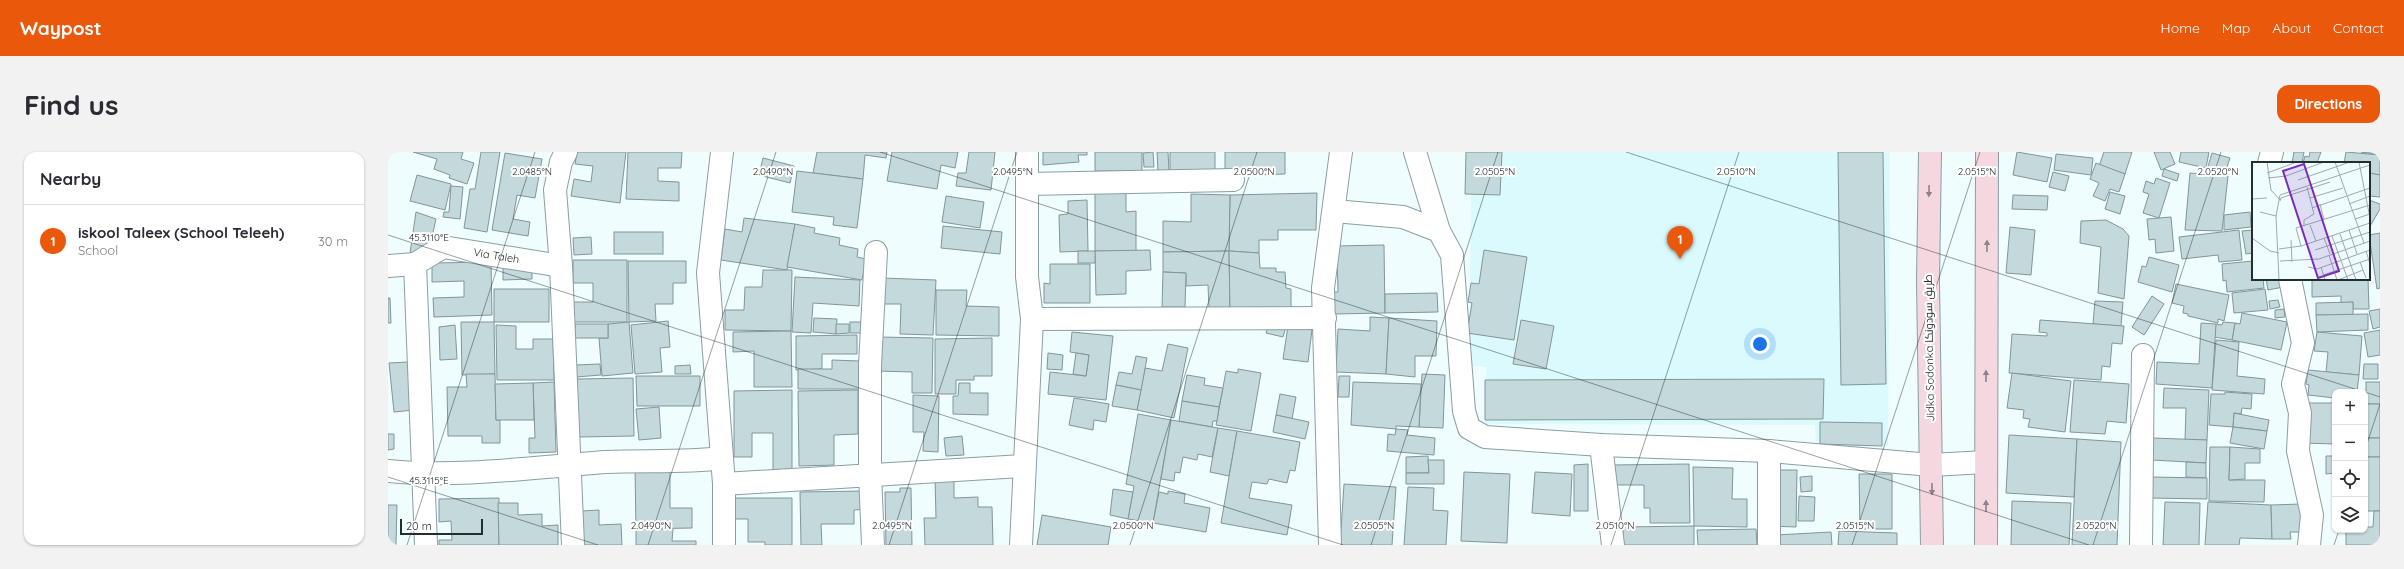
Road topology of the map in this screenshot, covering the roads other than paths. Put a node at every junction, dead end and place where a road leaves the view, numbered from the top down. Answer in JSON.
{"nodes":[{"id":1,"x":566,"y":152,"type":"edge"},
{"id":2,"x":722,"y":152,"type":"edge"},
{"id":3,"x":1027,"y":152,"type":"edge"},
{"id":4,"x":1342,"y":152,"type":"edge"},
{"id":5,"x":1415,"y":152,"type":"edge"},
{"id":6,"x":1930,"y":152,"type":"edge"},
{"id":7,"x":1987,"y":152,"type":"edge"},
{"id":8,"x":2272,"y":152,"type":"edge"},
{"id":9,"x":2269,"y":162,"type":"edge"},
{"id":10,"x":1233,"y":180,"type":"dead end"},
{"id":11,"x":1027,"y":184,"type":"junction"},
{"id":12,"x":1334,"y":211,"type":"junction"},
{"id":13,"x":1439,"y":231,"type":"junction"},
{"id":14,"x":876,"y":252,"type":"dead end"},
{"id":15,"x":415,"y":264,"type":"junction"},
{"id":16,"x":388,"y":266,"type":"edge"},
{"id":17,"x":561,"y":266,"type":"junction"},
{"id":18,"x":2290,"y":280,"type":"edge"},
{"id":19,"x":1325,"y":318,"type":"junction"},
{"id":20,"x":1032,"y":319,"type":"junction"},
{"id":21,"x":2143,"y":355,"type":"dead end"},
{"id":22,"x":1600,"y":445,"type":"junction"},
{"id":23,"x":1769,"y":451,"type":"junction"},
{"id":24,"x":722,"y":458,"type":"junction"},
{"id":25,"x":1986,"y":462,"type":"junction"},
{"id":26,"x":1932,"y":465,"type":"junction"},
{"id":27,"x":570,"y":466,"type":"junction"},
{"id":28,"x":1023,"y":466,"type":"junction"},
{"id":29,"x":388,"y":471,"type":"edge"},
{"id":30,"x":423,"y":474,"type":"junction"},
{"id":31,"x":870,"y":474,"type":"junction"},
{"id":32,"x":724,"y":484,"type":"junction"},
{"id":33,"x":426,"y":545,"type":"edge"},
{"id":34,"x":573,"y":545,"type":"edge"},
{"id":35,"x":724,"y":545,"type":"edge"},
{"id":36,"x":873,"y":545,"type":"edge"},
{"id":37,"x":1021,"y":545,"type":"edge"},
{"id":38,"x":1330,"y":545,"type":"edge"},
{"id":39,"x":1613,"y":545,"type":"edge"},
{"id":40,"x":1769,"y":545,"type":"edge"},
{"id":41,"x":1932,"y":545,"type":"edge"},
{"id":42,"x":1986,"y":545,"type":"edge"},
{"id":43,"x":2141,"y":545,"type":"edge"},
{"id":44,"x":2309,"y":545,"type":"edge"}],
"edges":[{"from":1,"to":17,"type":"street"},
{"from":2,"to":24,"type":"street"},
{"from":3,"to":11,"type":"street"},
{"from":4,"to":12,"type":"street"},
{"from":5,"to":13,"type":"street"},
{"from":6,"to":26,"type":"main road","name":"Jidka Sodonka طريق سودونكا","one_way":true},
{"from":25,"to":7,"type":"main road","one_way":true},
{"from":8,"to":9,"type":"street"},
{"from":10,"to":11,"type":"street"},
{"from":11,"to":20,"type":"street"},
{"from":12,"to":13,"type":"street"},
{"from":12,"to":19,"type":"street"},
{"from":13,"to":22,"type":"street"},
{"from":14,"to":31,"type":"street"},
{"from":15,"to":16,"type":"street","name":"Via Taleh"},
{"from":15,"to":17,"type":"street","name":"Via Taleh"},
{"from":15,"to":30,"type":"street"},
{"from":17,"to":27,"type":"street"},
{"from":18,"to":44,"type":"street"},
{"from":19,"to":20,"type":"street"},
{"from":19,"to":38,"type":"street"},
{"from":20,"to":28,"type":"street"},
{"from":21,"to":43,"type":"street"},
{"from":22,"to":23,"type":"street"},
{"from":22,"to":39,"type":"street"},
{"from":23,"to":26,"type":"street"},
{"from":23,"to":40,"type":"street"},
{"from":24,"to":27,"type":"street"},
{"from":24,"to":32,"type":"street"},
{"from":25,"to":26,"type":"street"},
{"from":42,"to":25,"type":"main road","one_way":true},
{"from":26,"to":41,"type":"main road","name":"Jidka Sodonka طريق سودونكا","one_way":true},
{"from":27,"to":30,"type":"street"},
{"from":27,"to":34,"type":"street"},
{"from":28,"to":31,"type":"street"},
{"from":28,"to":37,"type":"street"},
{"from":29,"to":30,"type":"street"},
{"from":30,"to":33,"type":"street"},
{"from":31,"to":32,"type":"street"},
{"from":31,"to":36,"type":"street"},
{"from":32,"to":35,"type":"street"}]}
